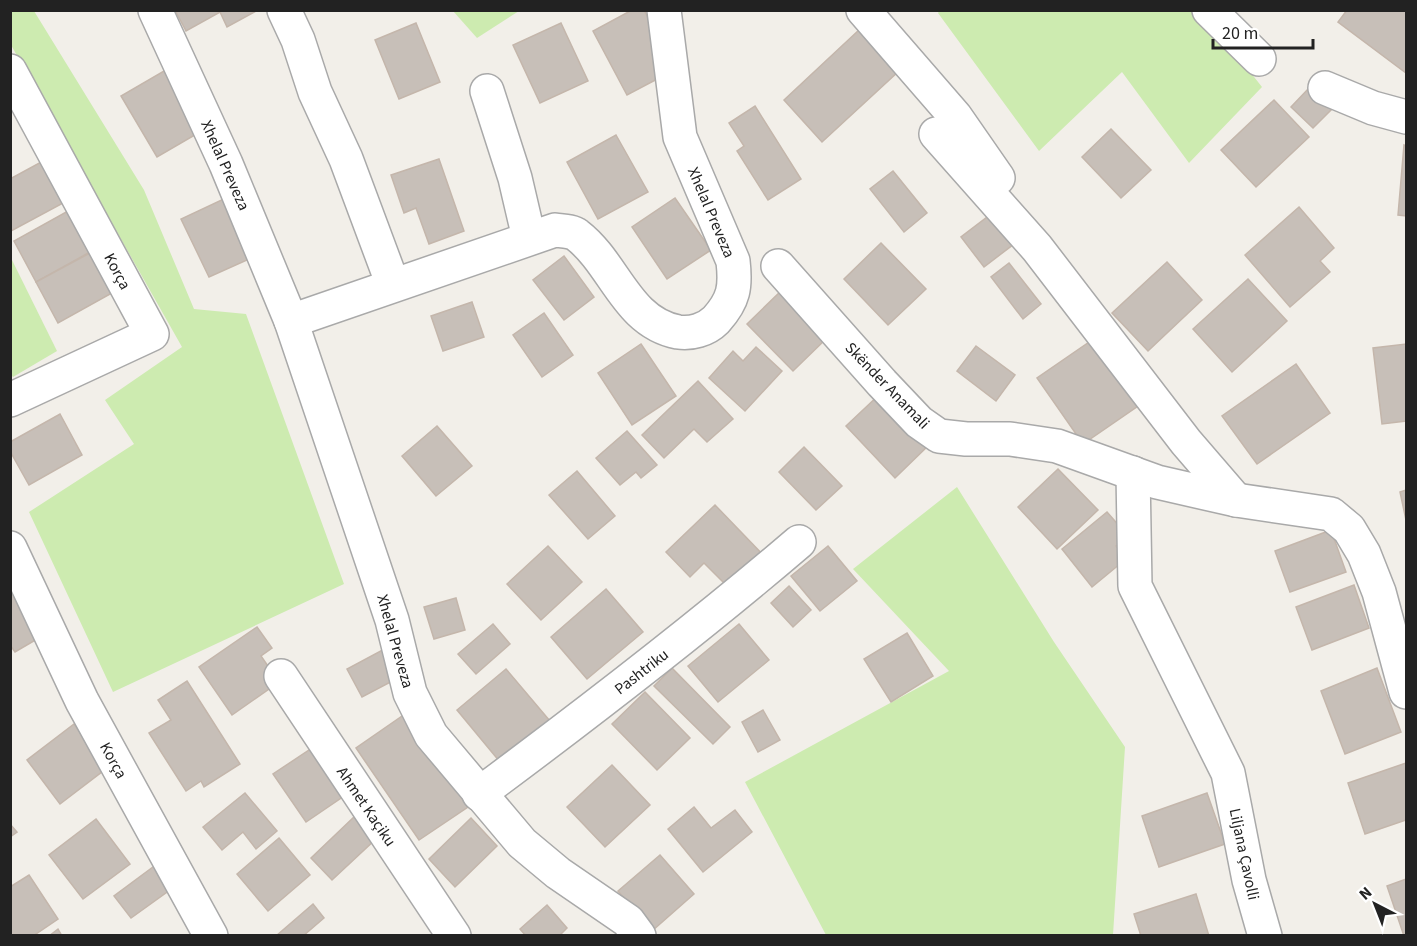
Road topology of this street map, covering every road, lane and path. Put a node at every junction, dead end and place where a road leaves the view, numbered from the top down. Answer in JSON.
{"nodes":[{"id":1,"x":156,"y":10,"type":"edge"},
{"id":2,"x":284,"y":10,"type":"edge"},
{"id":3,"x":664,"y":10,"type":"edge"},
{"id":4,"x":864,"y":10,"type":"edge"},
{"id":5,"x":1209,"y":10,"type":"edge"},
{"id":6,"x":1259,"y":59,"type":"dead end"},
{"id":7,"x":10,"y":71,"type":"edge"},
{"id":8,"x":1325,"y":88,"type":"dead end"},
{"id":9,"x":487,"y":91,"type":"dead end"},
{"id":10,"x":1407,"y":117,"type":"edge"},
{"id":11,"x":936,"y":134,"type":"dead end"},
{"id":12,"x":529,"y":238,"type":"junction"},
{"id":13,"x":1037,"y":248,"type":"junction"},
{"id":14,"x":778,"y":266,"type":"dead end"},
{"id":15,"x":393,"y":285,"type":"junction"},
{"id":16,"x":291,"y":321,"type":"junction"},
{"id":17,"x":10,"y":400,"type":"edge"},
{"id":18,"x":1133,"y":473,"type":"junction"},
{"id":19,"x":1236,"y":500,"type":"junction"},
{"id":20,"x":799,"y":542,"type":"dead end"},
{"id":21,"x":10,"y":548,"type":"edge"},
{"id":22,"x":281,"y":676,"type":"dead end"},
{"id":23,"x":1407,"y":692,"type":"edge"},
{"id":24,"x":479,"y":794,"type":"junction"},
{"id":25,"x":626,"y":931,"type":"edge"},
{"id":26,"x":211,"y":936,"type":"edge"},
{"id":27,"x":454,"y":936,"type":"edge"},
{"id":28,"x":1265,"y":936,"type":"edge"}],
"edges":[{"from":1,"to":16,"type":"street","name":"Xhelal Preveza"},
{"from":2,"to":15,"type":"street"},
{"from":3,"to":12,"type":"street","name":"Xhelal Preveza"},
{"from":4,"to":13,"type":"street"},
{"from":5,"to":6,"type":"street"},
{"from":7,"to":17,"type":"street","name":"Korça"},
{"from":8,"to":10,"type":"street"},
{"from":9,"to":12,"type":"street"},
{"from":11,"to":13,"type":"street"},
{"from":12,"to":15,"type":"street","name":"Xhelal Preveza"},
{"from":13,"to":19,"type":"street"},
{"from":14,"to":18,"type":"street","name":"Skënder Anamali"},
{"from":15,"to":16,"type":"street","name":"Xhelal Preveza"},
{"from":16,"to":24,"type":"street","name":"Xhelal Preveza"},
{"from":18,"to":19,"type":"street","name":"Skënder Anamali"},
{"from":18,"to":28,"type":"street","name":"Liljana Çavolli"},
{"from":19,"to":23,"type":"street","name":"Skënder Anamali"},
{"from":20,"to":24,"type":"street","name":"Pashtriku"},
{"from":21,"to":26,"type":"street","name":"Korça"},
{"from":22,"to":27,"type":"street","name":"Ahmet Kaçiku"},
{"from":24,"to":25,"type":"street","name":"Xhelal Preveza"}]}
